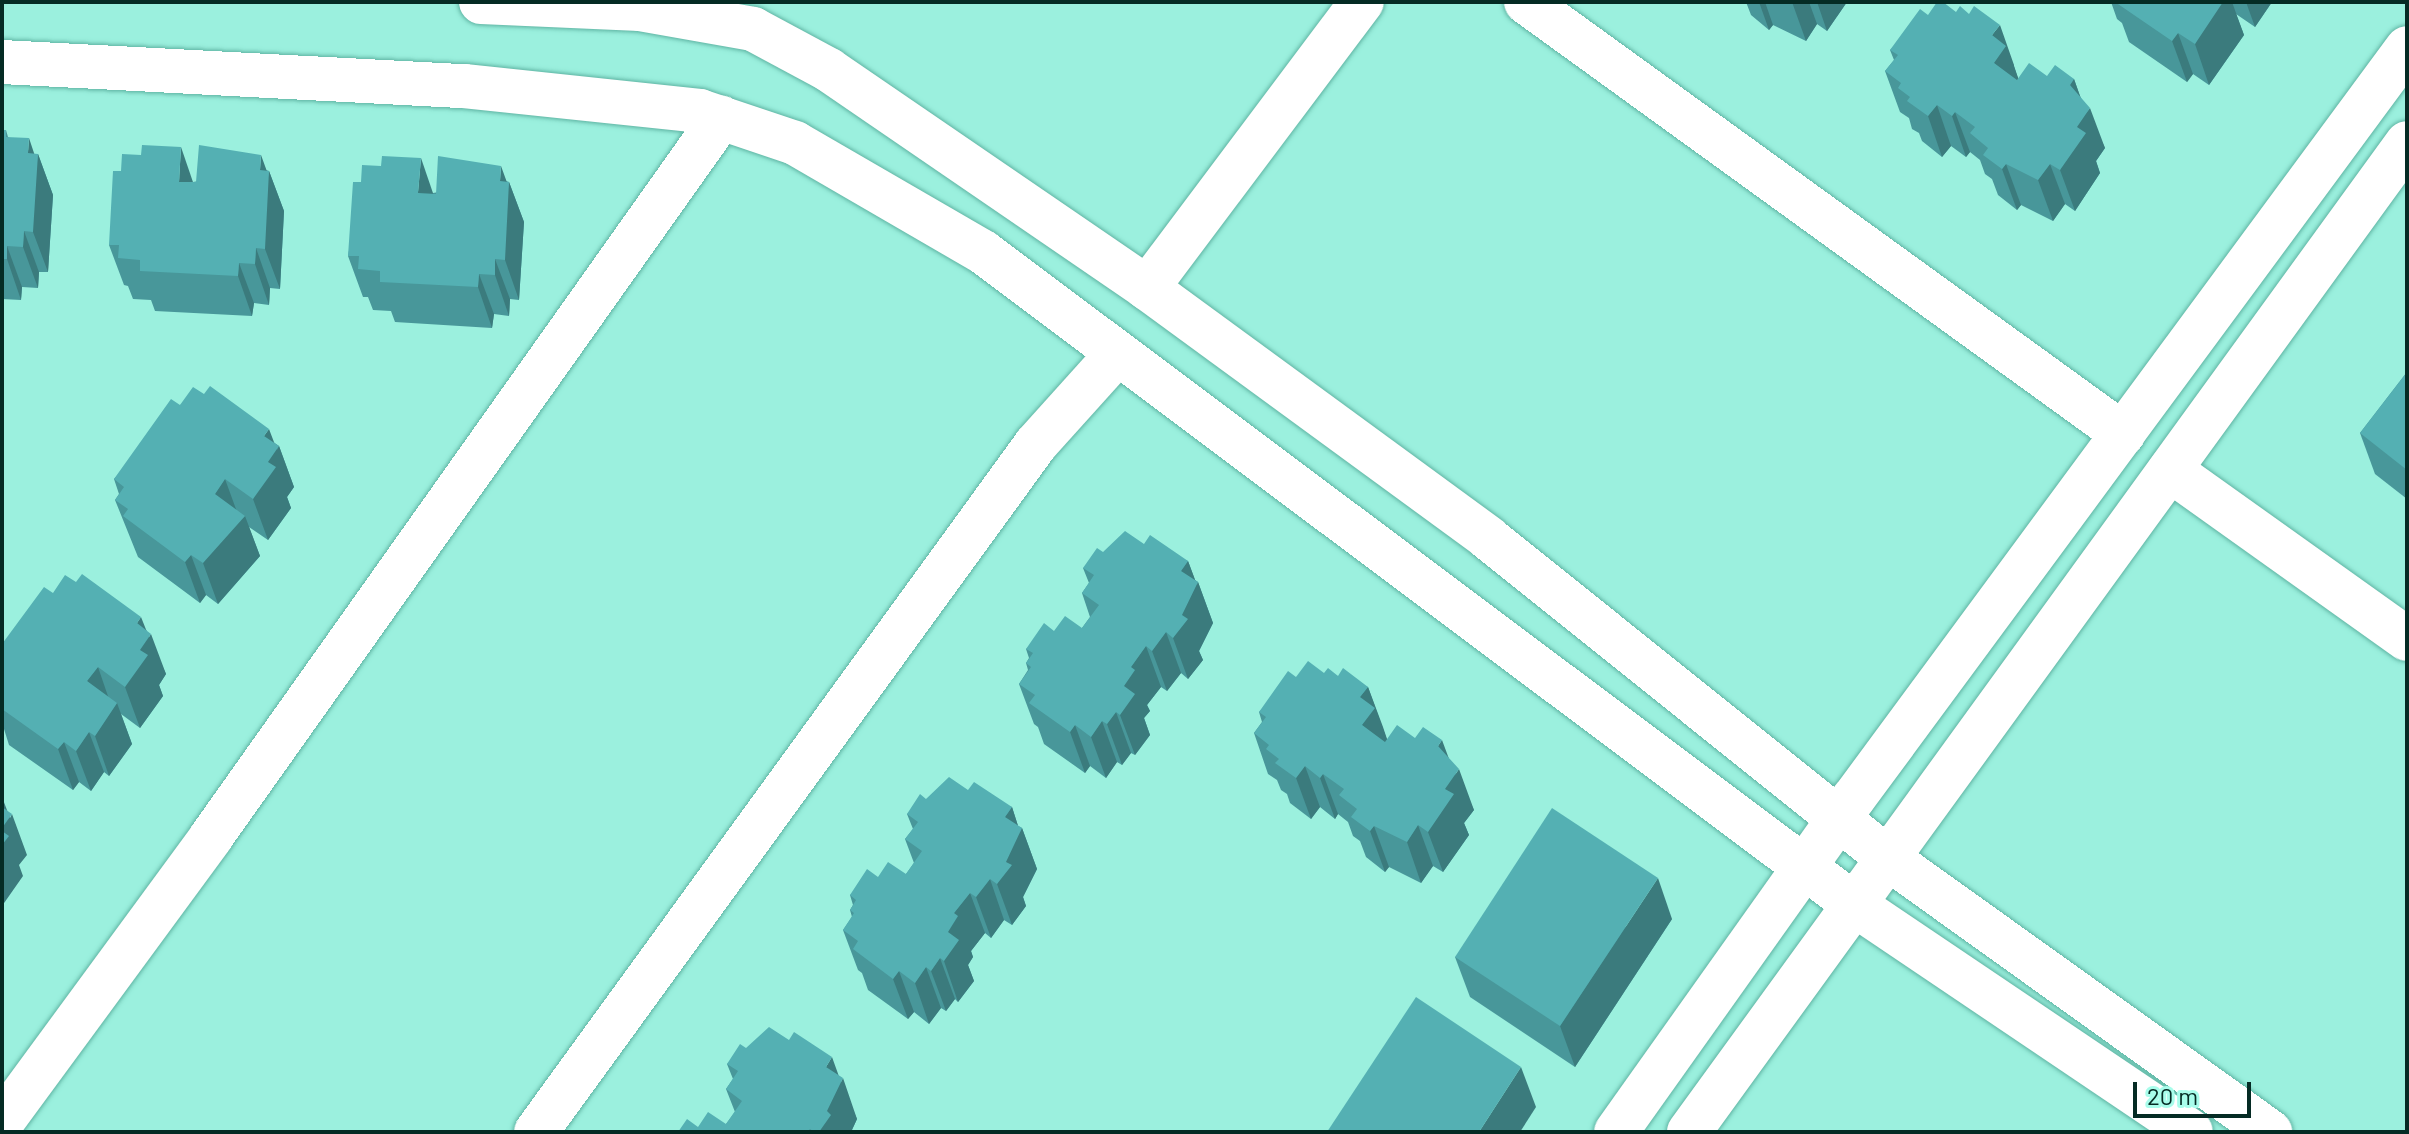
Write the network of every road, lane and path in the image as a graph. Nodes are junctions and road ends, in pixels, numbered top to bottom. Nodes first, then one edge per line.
1 (481, 2) edge
2 (1362, 2) edge
3 (1526, 2) edge
4 (754, 15) edge
5 (2407, 48) edge
6 (2, 62) edge
7 (721, 118) junction
8 (2407, 143) edge
9 (1147, 288) junction
10 (1117, 354) junction
11 (2123, 434) junction
12 (2170, 470) junction
13 (2407, 639) edge
14 (1841, 817) junction
15 (1889, 859) junction
16 (1805, 867) junction
17 (1855, 905) junction
18 (2, 1122) edge
19 (536, 1132) edge
20 (1616, 1132) edge
21 (1689, 1132) edge
22 (2191, 1132) edge
23 (2270, 1132) edge

1 - 4 street
2 - 9 street
3 - 11 street
4 - 9 street
5 - 11 street
6 - 7 street
7 - 10 street
7 - 18 street
8 - 12 street
9 - 14 street
10 - 16 street
10 - 19 street
11 - 14 street
12 - 13 street
12 - 15 street
14 - 15 street
14 - 16 street
15 - 17 street
15 - 23 street
16 - 17 street
16 - 20 street
17 - 21 street
17 - 22 street

